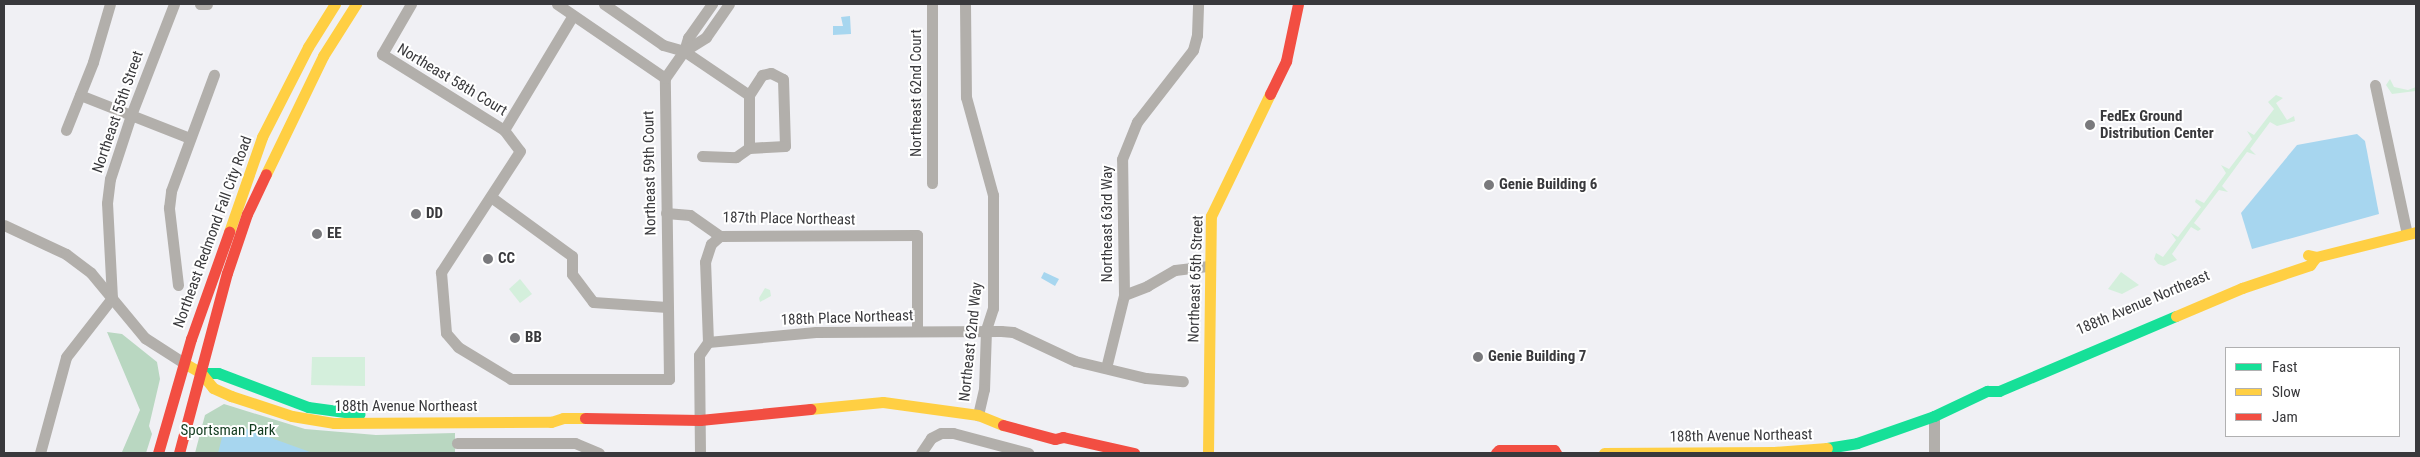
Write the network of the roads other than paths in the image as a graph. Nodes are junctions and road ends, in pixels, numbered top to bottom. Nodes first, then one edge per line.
1 (110, 4) edge
2 (174, 4) edge
3 (200, 4) edge
4 (207, 4) edge
5 (335, 4) edge
6 (356, 4) edge
7 (410, 4) edge
8 (556, 4) edge
9 (604, 4) edge
10 (712, 4) edge
11 (729, 4) edge
12 (932, 4) edge
13 (965, 4) edge
14 (1298, 4) edge
15 (1199, 7) edge
16 (572, 17) junction
17 (684, 51) junction
18 (214, 75) dead end
19 (665, 78) junction
20 (2375, 85) dead end
21 (80, 95) junction
22 (749, 95) junction
23 (131, 114) junction
24 (66, 130) dead end
25 (504, 130) junction
26 (190, 138) junction
27 (749, 148) junction
28 (702, 156) dead end
29 (932, 183) dead end
30 (490, 197) junction
31 (666, 213) junction
32 (4, 225) edge
33 (2412, 233) edge
34 (720, 236) junction
35 (1209, 266) junction
36 (178, 285) dead end
37 (1124, 294) junction
38 (112, 298) junction
39 (667, 307) junction
40 (917, 330) junction
41 (986, 330) junction
42 (708, 342) junction
43 (184, 362) junction
44 (1106, 368) junction
45 (201, 373) junction
46 (1183, 381) dead end
47 (984, 416) junction
48 (1934, 416) junction
49 (700, 420) junction
50 (457, 443) dead end
51 (40, 453) edge
52 (158, 453) edge
53 (179, 453) edge
54 (599, 453) edge
55 (700, 453) edge
56 (921, 453) edge
57 (1028, 453) edge
58 (1134, 453) edge
59 (1208, 453) edge
60 (1496, 453) edge
61 (1556, 453) edge
62 (1604, 453) edge
63 (1704, 453) edge
64 (1934, 453) edge

1 - 21 street
2 - 23 street, Northeast 55th Street
3 - 4 street
5 - 43 street, Northeast Redmond Fall City Road
6 - 45 street, Northeast Redmond Fall City Road
7 - 25 street, Northeast 58th Court
8 - 16 street
9 - 17 street
10 - 17 street
11 - 17 street
12 - 29 street, Northeast 62nd Court
13 - 41 street, Northeast 62nd Way
14 - 35 street, Northeast 65th Street
15 - 37 street, Northeast 63rd Way
16 - 19 street
16 - 25 street, Northeast 58th Court
17 - 19 street
17 - 22 street
18 - 26 street
19 - 31 street, Northeast 59th Court
20 - 33 street
21 - 23 street
21 - 24 street
22 - 27 street
22 - 27 street
23 - 26 street
23 - 38 street, Northeast 55th Street
25 - 30 street
26 - 36 street
27 - 28 street
30 - 39 street
30 - 39 street, Northeast 59th Court
31 - 34 street, 187th Place Northeast
31 - 39 street, Northeast 59th Court
32 - 38 street
33 - 48 street, 188th Avenue Northeast
34 - 40 street, 187th Place Northeast
34 - 42 street
35 - 37 street
35 - 59 street, Northeast 65th Street
37 - 44 street, Northeast 63rd Way
38 - 43 street
38 - 51 street
40 - 41 street, 188th Place Northeast
40 - 42 street, 188th Place Northeast
41 - 44 street, 188th Place Northeast
41 - 47 street, Northeast 62nd Way
42 - 49 street
43 - 45 street, 188th Avenue Northeast
43 - 52 street, Northeast Redmond Fall City Road
44 - 46 street, 188th Place Northeast
45 - 49 street, 188th Avenue Northeast
45 - 53 street, Northeast Redmond Fall City Road
47 - 49 street, 188th Avenue Northeast
47 - 58 street, 188th Avenue Northeast
48 - 63 street, 188th Avenue Northeast
48 - 64 street
49 - 55 street
50 - 54 street
56 - 57 street
60 - 61 street
62 - 63 street, 188th Avenue Northeast

